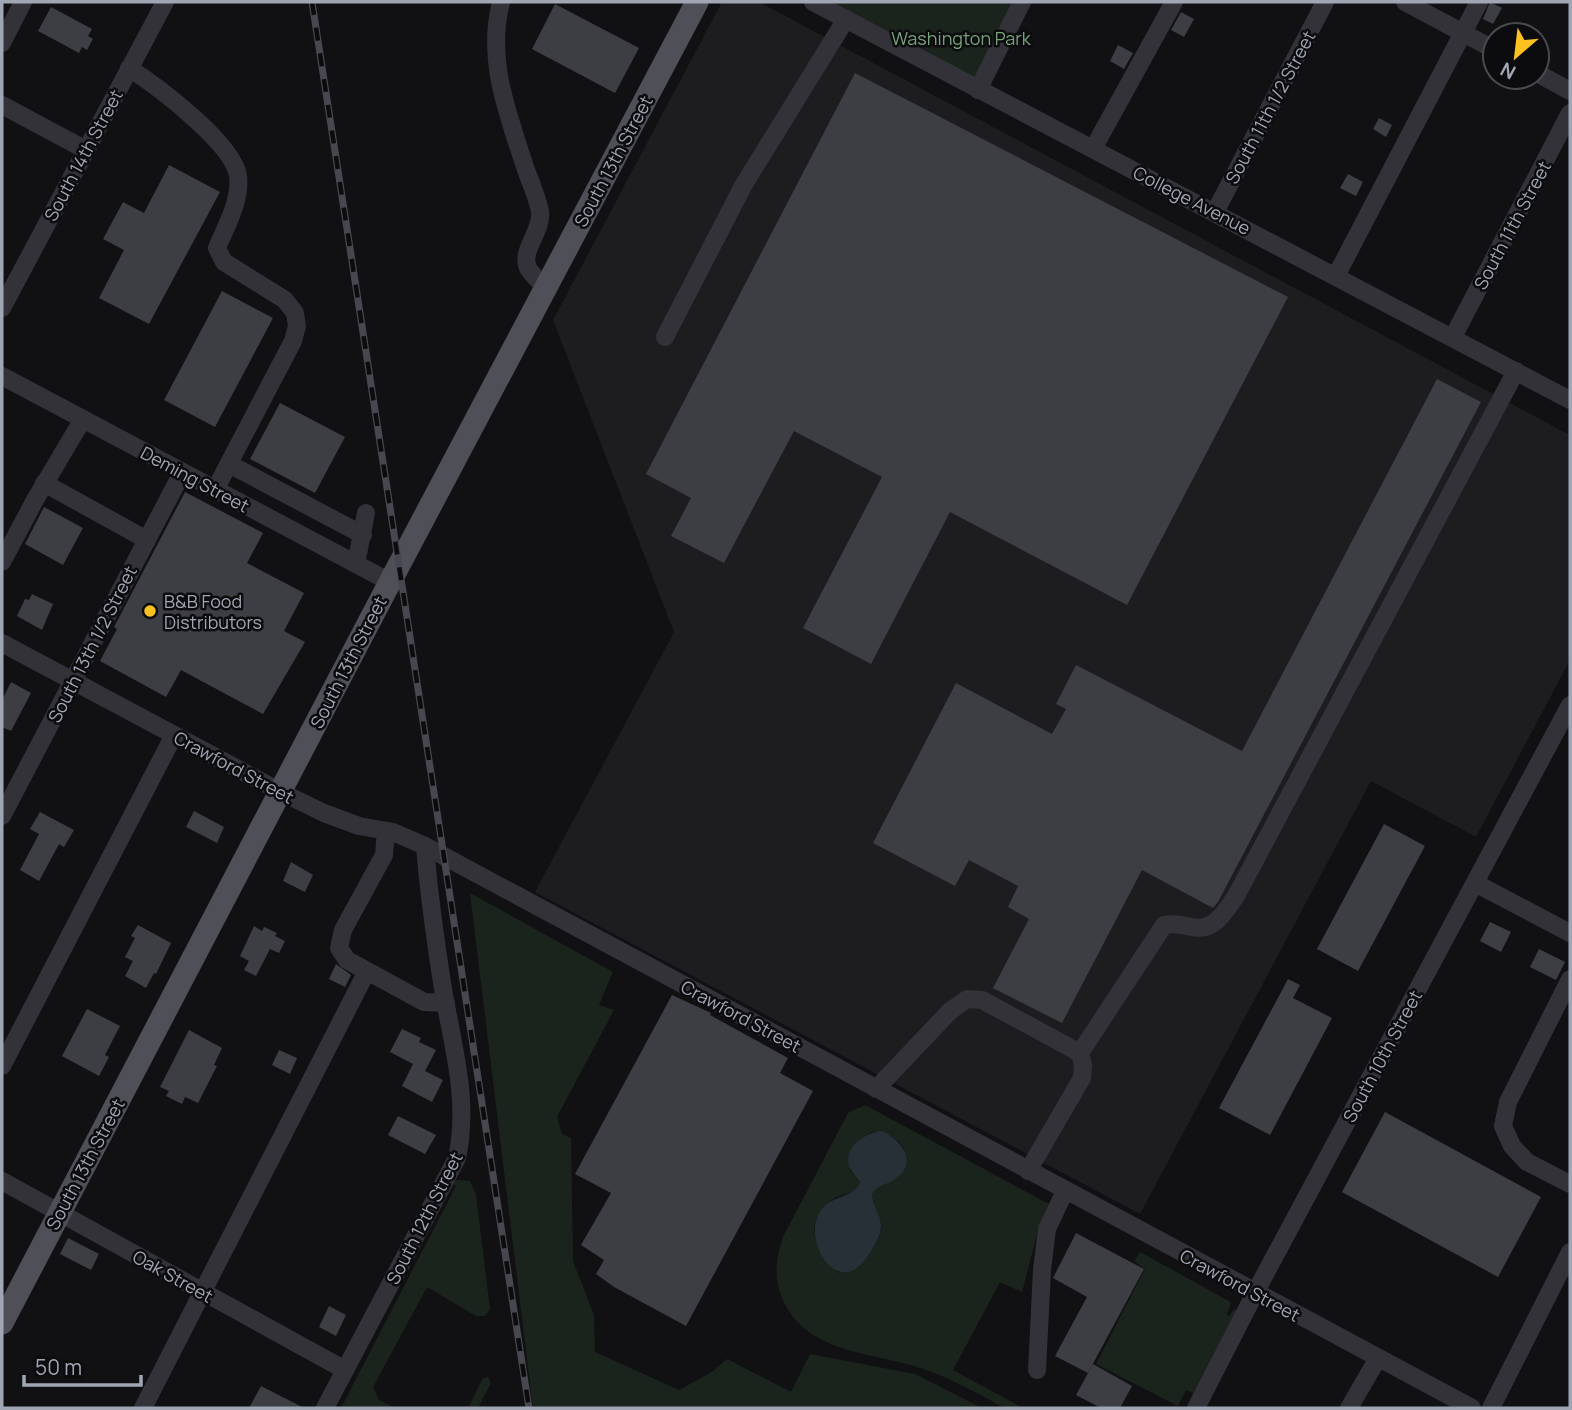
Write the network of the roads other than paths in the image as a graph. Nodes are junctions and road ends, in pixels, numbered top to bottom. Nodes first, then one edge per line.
1 (23, 2) edge
2 (165, 2) edge
3 (500, 2) edge
4 (697, 2) edge
5 (813, 2) edge
6 (1022, 2) edge
7 (1174, 2) edge
8 (1325, 2) edge
9 (1405, 2) edge
10 (1479, 2) edge
11 (846, 19) junction
12 (1463, 33) junction
13 (2, 43) edge
14 (1481, 43) edge
15 (130, 68) junction
16 (1551, 81) edge
17 (978, 90) junction
18 (1570, 91) edge
19 (2, 105) edge
20 (1570, 113) edge
21 (86, 149) junction
22 (1093, 149) junction
23 (1215, 212) junction
24 (1336, 276) junction
25 (546, 288) junction
26 (2, 308) edge
27 (665, 337) dead end
28 (1453, 337) junction
29 (1516, 371) junction
30 (2, 376) edge
31 (1570, 400) edge
32 (83, 419) junction
33 (229, 464) junction
34 (182, 472) junction
35 (44, 483) junction
36 (215, 490) junction
37 (366, 513) dead end
38 (363, 535) junction
39 (147, 540) junction
40 (2, 562) edge
41 (356, 564) junction
42 (390, 582) junction
43 (2, 643) edge
44 (74, 681) junction
45 (1570, 705) edge
46 (174, 735) junction
47 (281, 792) junction
48 (2, 816) edge
49 (386, 831) junction
50 (425, 846) junction
51 (1475, 883) junction
52 (1570, 933) edge
53 (368, 971) junction
54 (1570, 979) edge
55 (446, 1003) junction
56 (1080, 1054) junction
57 (2, 1066) edge
58 (876, 1089) junction
59 (1028, 1171) junction
60 (2, 1181) edge
61 (1570, 1184) edge
62 (1065, 1191) junction
63 (59, 1213) junction
64 (1570, 1252) edge
65 (1564, 1280) edge
66 (201, 1291) junction
67 (1255, 1293) junction
68 (2, 1323) edge
69 (1378, 1358) junction
70 (345, 1370) junction
71 (1037, 1370) dead end
72 (142, 1408) edge
73 (325, 1408) edge
74 (1196, 1408) edge
75 (1349, 1408) edge
76 (1472, 1408) edge
77 (1491, 1408) edge

1 - 13 street
2 - 15 street, South 14th Street
3 - 25 street
4 - 25 main road, South 13th Street
5 - 11 street, College Avenue
6 - 17 street
7 - 22 street
8 - 23 street, South 11th 1/2 Street
9 - 12 street
10 - 12 street
11 - 17 street, College Avenue
11 - 27 street
12 - 14 street
12 - 24 street
15 - 21 street, South 14th Street
15 - 33 street
16 - 18 street
17 - 22 street, College Avenue
19 - 21 street
20 - 28 street, South 11th Street
21 - 26 street, South 14th Street
22 - 23 street, College Avenue
23 - 24 street, College Avenue
24 - 28 street, College Avenue
25 - 42 main road, South 13th Street
28 - 29 street, College Avenue
29 - 31 street, College Avenue
29 - 56 street
30 - 32 street, Deming Street
32 - 34 street, Deming Street
32 - 35 street
33 - 36 street
33 - 38 street
34 - 36 street, Deming Street
34 - 39 street, South 13th 1/2 Street
35 - 39 street
35 - 40 street
36 - 41 street, Deming Street
37 - 38 street
38 - 41 street
39 - 44 street, South 13th 1/2 Street
41 - 42 street, Deming Street
42 - 47 main road, South 13th Street
43 - 44 street, Crawford Street
44 - 46 street, Crawford Street
44 - 48 street, South 13th 1/2 Street
45 - 51 street, South 10th Street
46 - 47 street, Crawford Street
46 - 57 street
47 - 49 street, Crawford Street
47 - 63 main road, South 13th Street
49 - 50 street, Crawford Street
49 - 53 street
50 - 55 street, South 12th Street
50 - 58 street, Crawford Street
51 - 52 street
51 - 67 street, South 10th Street
53 - 55 street
53 - 66 street
54 - 61 street
55 - 70 street, South 12th Street
56 - 58 street
56 - 59 street
58 - 59 street, Crawford Street
59 - 62 street, Crawford Street
60 - 63 street, Oak Street
62 - 67 street, Crawford Street
62 - 71 street
63 - 66 street, Oak Street
63 - 68 main road, South 13th Street
64 - 65 street
65 - 77 street
66 - 70 street, Oak Street
66 - 72 street
67 - 69 street, Crawford Street
67 - 74 street, South 10th Street
69 - 75 street
69 - 76 street, Crawford Street
70 - 73 street, South 12th Street

